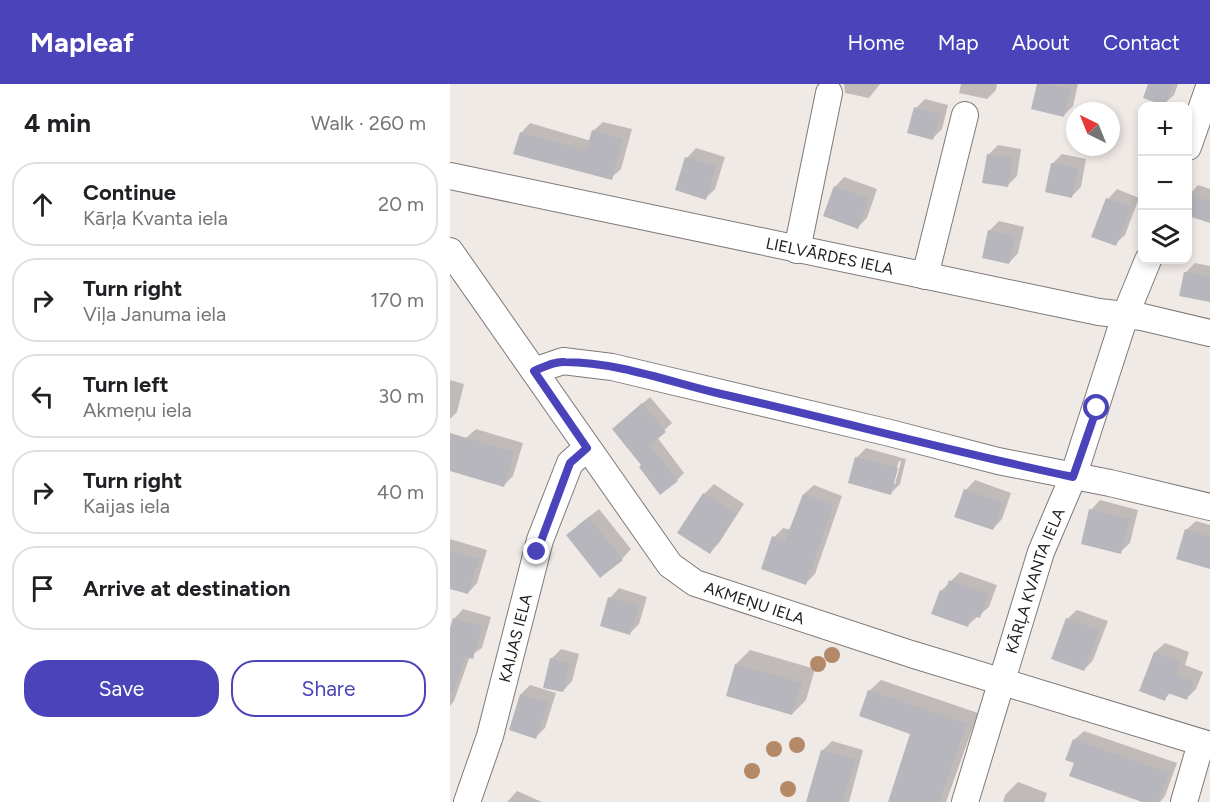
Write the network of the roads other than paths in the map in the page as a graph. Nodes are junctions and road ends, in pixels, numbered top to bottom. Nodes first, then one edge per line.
1 (1210, 84) edge
2 (829, 93) dead end
3 (965, 115) dead end
4 (1192, 136) edge
5 (450, 176) edge
6 (797, 250) junction
7 (450, 251) edge
8 (1146, 264) edge
9 (925, 276) junction
10 (1125, 316) junction
11 (1210, 333) edge
12 (534, 371) junction
13 (587, 448) junction
14 (1073, 477) junction
15 (1210, 507) edge
16 (1000, 682) junction
17 (1205, 744) edge
18 (467, 802) edge
19 (965, 802) edge
20 (1184, 802) edge

1 - 4 street
2 - 6 street
3 - 9 street
5 - 6 street, LIELVĀRDES IELA
6 - 9 street, LIELVĀRDES IELA
7 - 12 street, AKMEŅU IELA
8 - 10 street, KĀRĻA KVANTA IELA
9 - 10 street, LIELVĀRDES IELA
10 - 11 street, LIELVĀRDES IELA
10 - 14 street, KĀRĻA KVANTA IELA
12 - 13 street, AKMEŅU IELA
12 - 14 street
13 - 16 street, AKMEŅU IELA
13 - 18 street, KAIJAS IELA
14 - 15 street
14 - 16 street, KĀRĻA KVANTA IELA
16 - 17 street, AKMEŅU IELA
16 - 19 street, KĀRĻA KVANTA IELA
17 - 20 street

